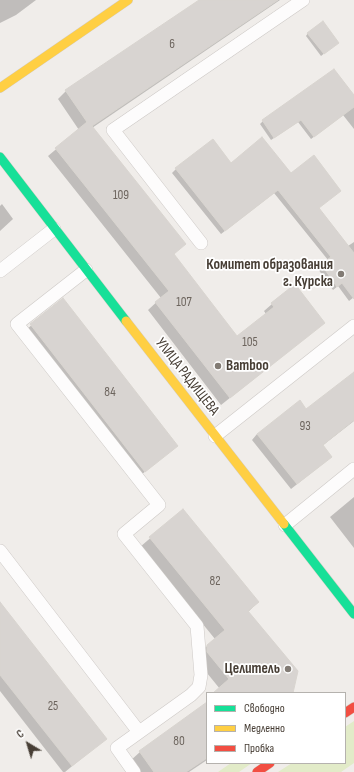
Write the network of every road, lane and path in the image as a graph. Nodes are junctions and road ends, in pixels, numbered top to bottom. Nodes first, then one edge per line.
1 (128, 0) edge
2 (303, 0) edge
3 (0, 88) edge
4 (0, 157) edge
5 (54, 229) junction
6 (201, 243) dead end
7 (0, 270) edge
8 (86, 270) junction
9 (353, 329) edge
10 (215, 436) junction
11 (354, 469) edge
12 (285, 524) junction
13 (0, 551) edge
14 (354, 614) edge
15 (139, 732) junction
16 (269, 764) edge
17 (134, 772) edge
18 (257, 772) edge

1 - 3 main road
2 - 6 lane
4 - 5 main road, УЛИЦА РАДИЩЕВА
5 - 7 lane
5 - 8 main road, УЛИЦА РАДИЩЕВА
8 - 10 main road, УЛИЦА РАДИЩЕВА
8 - 15 lane
9 - 10 lane
10 - 12 main road, УЛИЦА РАДИЩЕВА
11 - 12 lane
12 - 14 main road, УЛИЦА РАДИЩЕВА
13 - 15 lane
15 - 17 lane
16 - 18 main road

